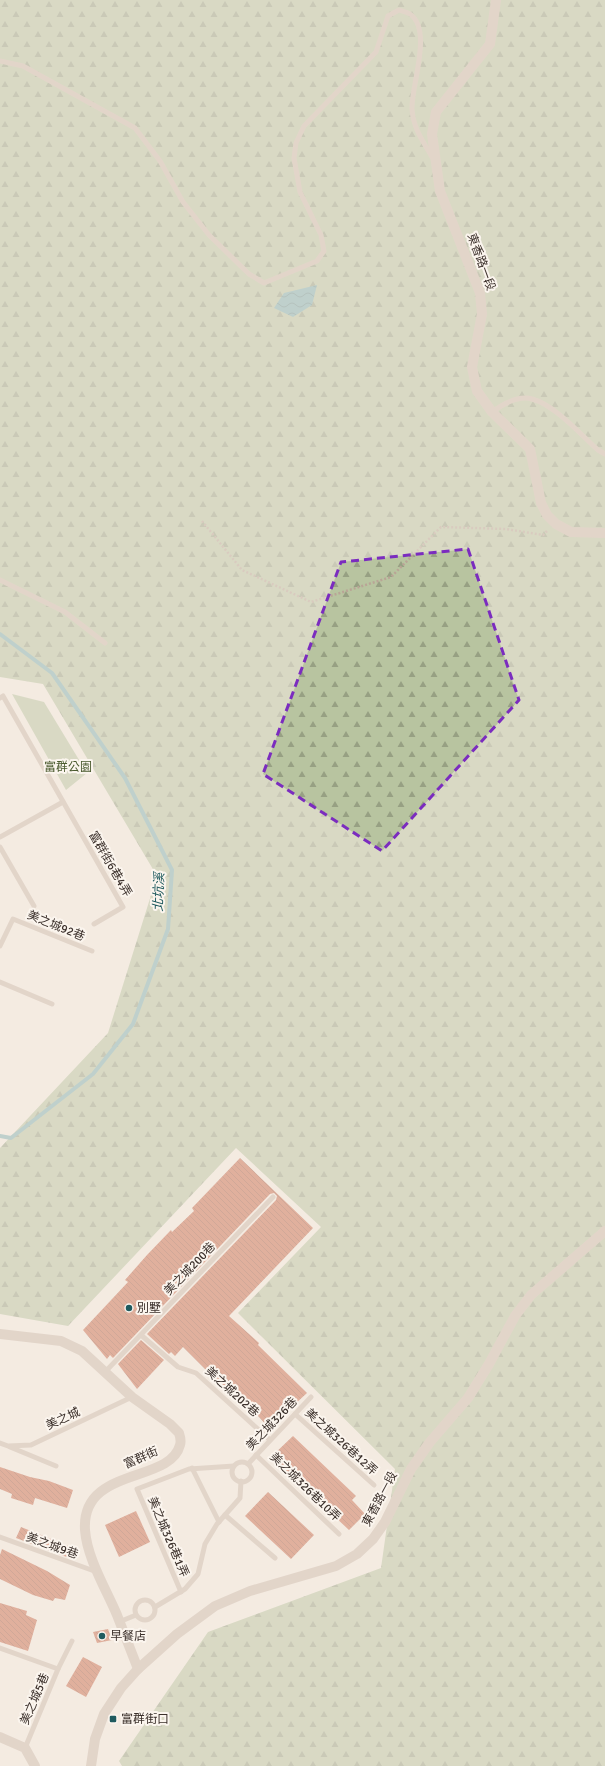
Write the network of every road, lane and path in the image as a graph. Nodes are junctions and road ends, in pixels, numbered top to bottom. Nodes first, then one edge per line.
1 (496, 0) edge
2 (0, 61) edge
3 (435, 161) junction
4 (492, 412) junction
5 (605, 454) edge
6 (202, 521) dead end
7 (556, 524) junction
8 (605, 533) edge
9 (0, 580) edge
10 (105, 643) dead end
11 (0, 698) edge
12 (63, 802) junction
13 (0, 837) edge
14 (0, 847) edge
15 (34, 906) dead end
16 (94, 924) dead end
17 (0, 946) edge
18 (92, 951) dead end
19 (0, 982) edge
20 (52, 1004) dead end
21 (273, 1197) dead end
22 (605, 1231) edge
23 (0, 1334) edge
24 (141, 1336) junction
25 (105, 1372) junction
26 (132, 1397) junction
27 (311, 1397) dead end
28 (295, 1414) junction
29 (270, 1440) junction
30 (0, 1443) edge
31 (8, 1446) junction
32 (256, 1454) junction
33 (248, 1464) junction
34 (56, 1466) dead end
35 (234, 1466) junction
36 (192, 1468) junction
37 (241, 1481) junction
38 (374, 1485) dead end
39 (225, 1515) junction
40 (219, 1522) junction
41 (339, 1534) dead end
42 (0, 1537) edge
43 (275, 1558) dead end
44 (98, 1573) junction
45 (180, 1592) junction
46 (155, 1607) junction
47 (136, 1615) junction
48 (119, 1622) junction
49 (72, 1641) dead end
50 (0, 1648) edge
51 (58, 1669) junction
52 (138, 1669) junction
53 (0, 1737) edge
54 (25, 1748) junction
55 (35, 1766) edge
56 (91, 1766) edge

1 - 3 street, 東香路一段
2 - 3 lane
3 - 4 street, 東香路一段
4 - 5 lane
4 - 7 street, 東香路一段
6 - 7 path
7 - 8 street, 東香路一段
9 - 10 lane
11 - 12 lane
12 - 13 lane
12 - 16 lane, 富群街6巷4弄
14 - 15 lane
17 - 18 lane, 美之城92巷
19 - 20 lane
21 - 24 lane, 美之城200巷
22 - 52 street, 東香路一段
23 - 25 street, 富群街
24 - 25 lane, 美之城200巷
24 - 29 lane, 美之城202巷
25 - 26 street, 富群街
26 - 31 lane, 美之城
26 - 44 street, 富群街
27 - 28 lane, 美之城326巷
28 - 29 lane, 美之城326巷
28 - 38 lane, 美之城326巷12弄
29 - 32 lane, 美之城326巷
30 - 31 lane, 美之城
31 - 34 lane
32 - 33 lane, 美之城326巷
32 - 41 lane, 美之城326巷10弄
33 - 35 lane
33 - 37 lane
35 - 36 lane
35 - 37 lane
36 - 40 lane
36 - 45 lane, 美之城326巷1弄
37 - 39 lane
39 - 40 lane
39 - 43 lane
40 - 45 lane
42 - 44 lane, 美之城9巷
44 - 48 street, 富群街
45 - 46 lane
46 - 47 lane
46 - 47 lane
47 - 48 lane
48 - 52 street, 富群街
49 - 51 lane
50 - 51 lane, 美之城5巷
51 - 54 lane, 美之城5巷
52 - 56 street, 東香路一段
53 - 54 street
54 - 55 street

